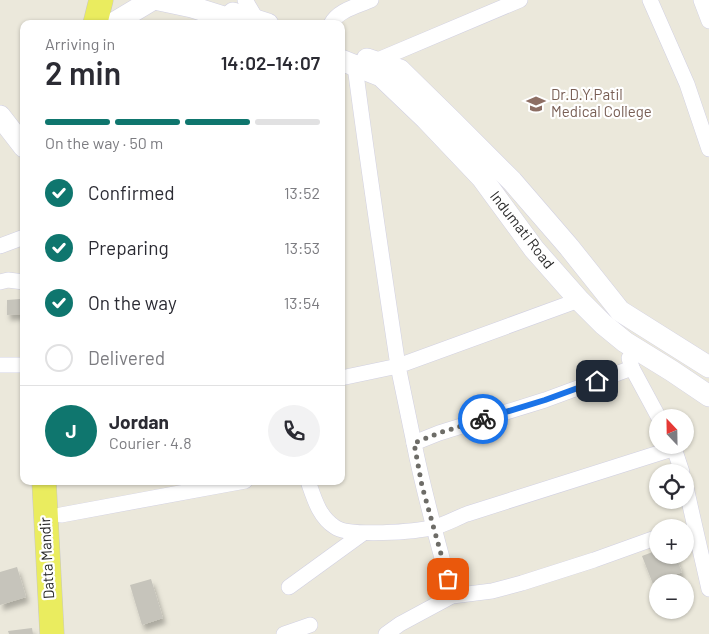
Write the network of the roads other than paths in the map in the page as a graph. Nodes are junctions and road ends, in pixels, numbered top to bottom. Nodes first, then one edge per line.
1 (101, 0) edge
2 (118, 0) edge
3 (152, 0) edge
4 (159, 0) edge
5 (187, 0) edge
6 (245, 0) edge
7 (371, 0) edge
8 (520, 0) edge
9 (650, 0) edge
10 (701, 0) edge
11 (96, 20) edge
12 (113, 20) edge
13 (119, 20) edge
14 (245, 20) edge
15 (248, 20) edge
16 (255, 20) edge
17 (334, 20) edge
18 (709, 21) edge
19 (345, 53) edge
20 (356, 63) edge
21 (0, 116) edge
22 (20, 141) edge
23 (709, 148) edge
24 (20, 238) edge
25 (0, 246) edge
26 (0, 282) edge
27 (20, 282) edge
28 (579, 300) junction
29 (625, 342) junction
30 (0, 365) edge
31 (20, 365) edge
32 (398, 366) junction
33 (709, 367) edge
34 (632, 368) junction
35 (345, 377) edge
36 (709, 396) edge
37 (654, 409) edge
38 (414, 443) junction
39 (652, 454) edge
40 (44, 485) edge
41 (59, 485) edge
42 (222, 485) edge
43 (309, 485) edge
44 (60, 515) junction
45 (435, 527) junction
46 (362, 534) junction
47 (694, 539) edge
48 (649, 541) edge
49 (289, 587) dead end
50 (709, 589) edge
51 (452, 596) junction
52 (310, 625) dead end
53 (52, 634) edge
54 (66, 634) edge
55 (284, 634) edge
56 (386, 634) edge

1 - 11 main road
2 - 12 main road
3 - 13 main road
4 - 14 main road
5 - 15 main road
6 - 16 street
7 - 17 street
8 - 20 street
9 - 23 street
10 - 18 street
19 - 20 main road, Indumati Road
20 - 28 main road, Indumati Road
20 - 32 street
20 - 33 main road, Indumati Road
21 - 22 main road
24 - 25 street
26 - 27 street
28 - 29 main road, Indumati Road
28 - 32 street
29 - 34 street
29 - 36 main road, Indumati Road
30 - 31 street
32 - 35 street
32 - 38 street
34 - 37 street
34 - 38 street
38 - 45 street
39 - 45 street
40 - 53 main road, Datta Mandir
41 - 44 main road
42 - 44 street
43 - 46 street
44 - 54 main road
45 - 46 street
45 - 51 street
46 - 49 street
47 - 50 street
48 - 51 street
51 - 56 street
52 - 55 street

